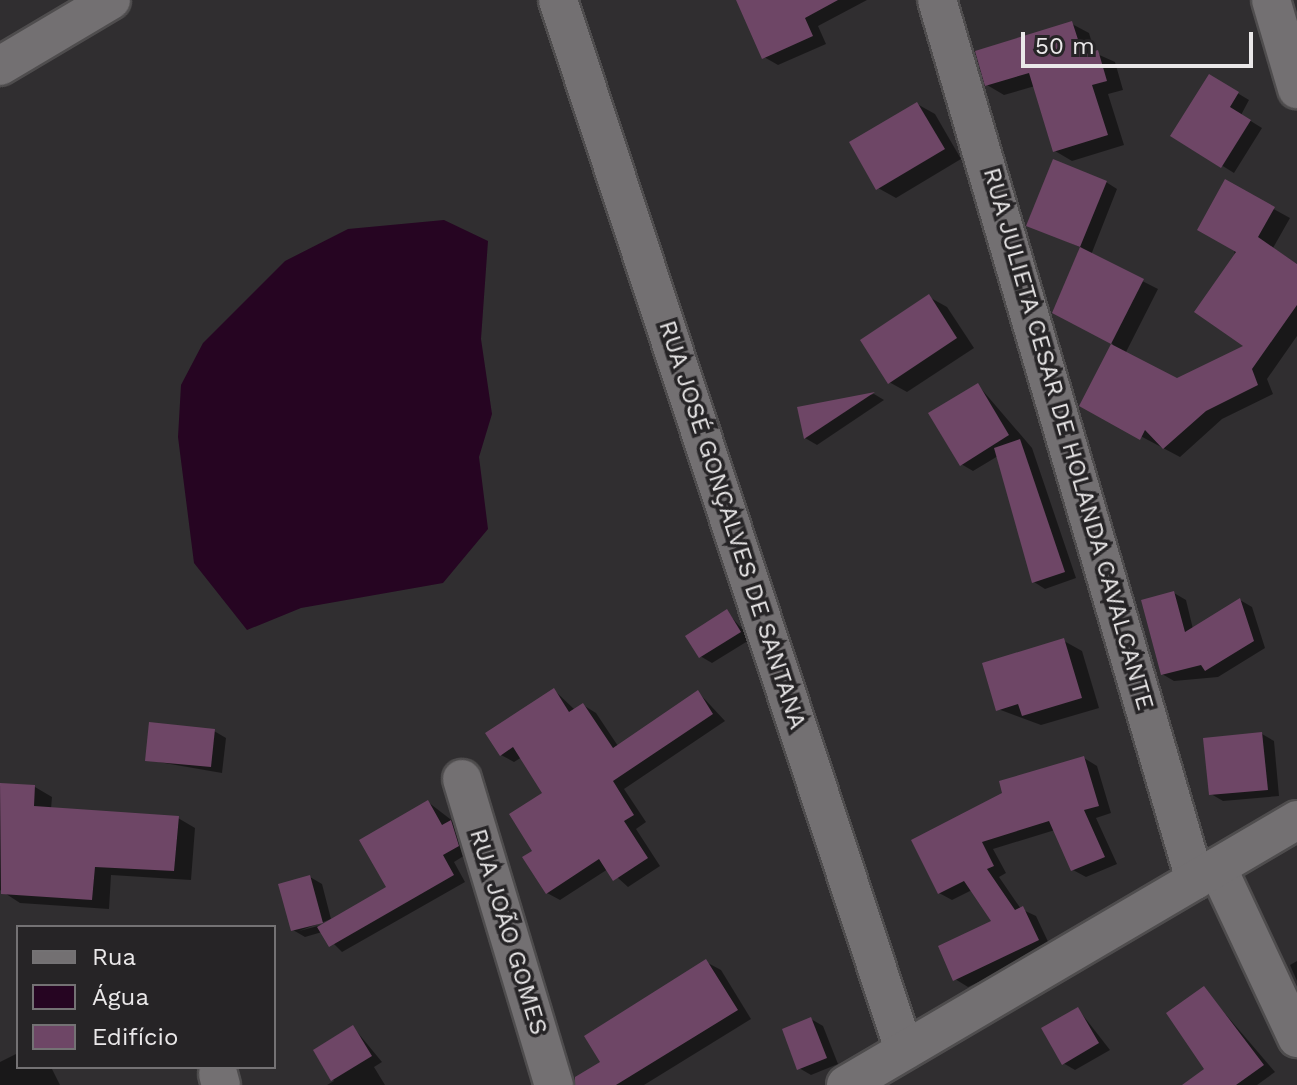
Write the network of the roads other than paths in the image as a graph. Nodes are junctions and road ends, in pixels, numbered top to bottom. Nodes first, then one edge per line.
1 (111, 0) edge
2 (558, 0) edge
3 (937, 0) edge
4 (1271, 0) edge
5 (0, 66) edge
6 (1297, 89) edge
7 (462, 779) dead end
8 (1297, 820) edge
9 (1206, 873) junction
10 (1297, 1038) edge
11 (904, 1050) junction
12 (554, 1085) edge
13 (846, 1085) edge

1 - 5 street
2 - 11 street, RUA JOSÉ GONÇALVES DE SANTANA
3 - 9 street, RUA JULIETA CESAR DE HOLANDA CAVALCANTE
4 - 6 street
7 - 12 street, RUA JOÃO GOMES
8 - 9 street
9 - 10 street, RUA JULIETA CESAR DE HOLANDA CAVALCANTE
9 - 11 street
11 - 13 street

